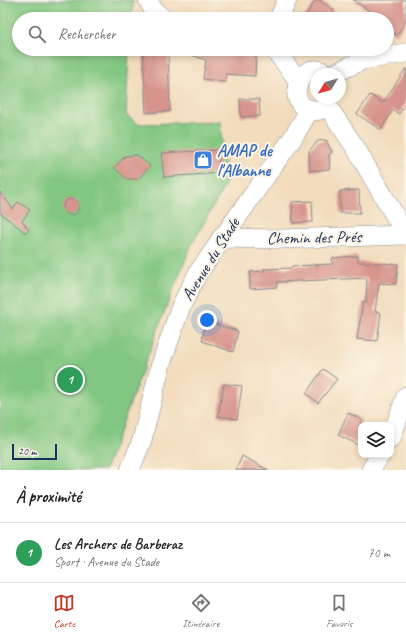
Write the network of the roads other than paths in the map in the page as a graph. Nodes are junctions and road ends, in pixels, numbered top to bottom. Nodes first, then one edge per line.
1 (148, 0) edge
2 (287, 0) edge
3 (155, 12) edge
4 (282, 12) edge
5 (406, 53) edge
6 (394, 55) edge
7 (279, 56) edge
8 (388, 56) edge
9 (346, 68) edge
10 (310, 72) edge
11 (298, 80) junction
12 (324, 105) edge
13 (406, 235) edge
14 (221, 238) junction
15 (406, 396) edge
16 (394, 430) edge
17 (378, 458) edge
18 (130, 470) edge
19 (371, 470) edge

1 - 3 street
2 - 4 street
5 - 6 street
7 - 11 street
8 - 9 street
10 - 11 street
11 - 12 street, Chemin des Prés
12 - 13 street, Chemin des Prés
12 - 14 street, Avenue du Stade
13 - 14 street, Chemin des Prés
14 - 18 street, Avenue du Stade
15 - 16 street
17 - 19 street

